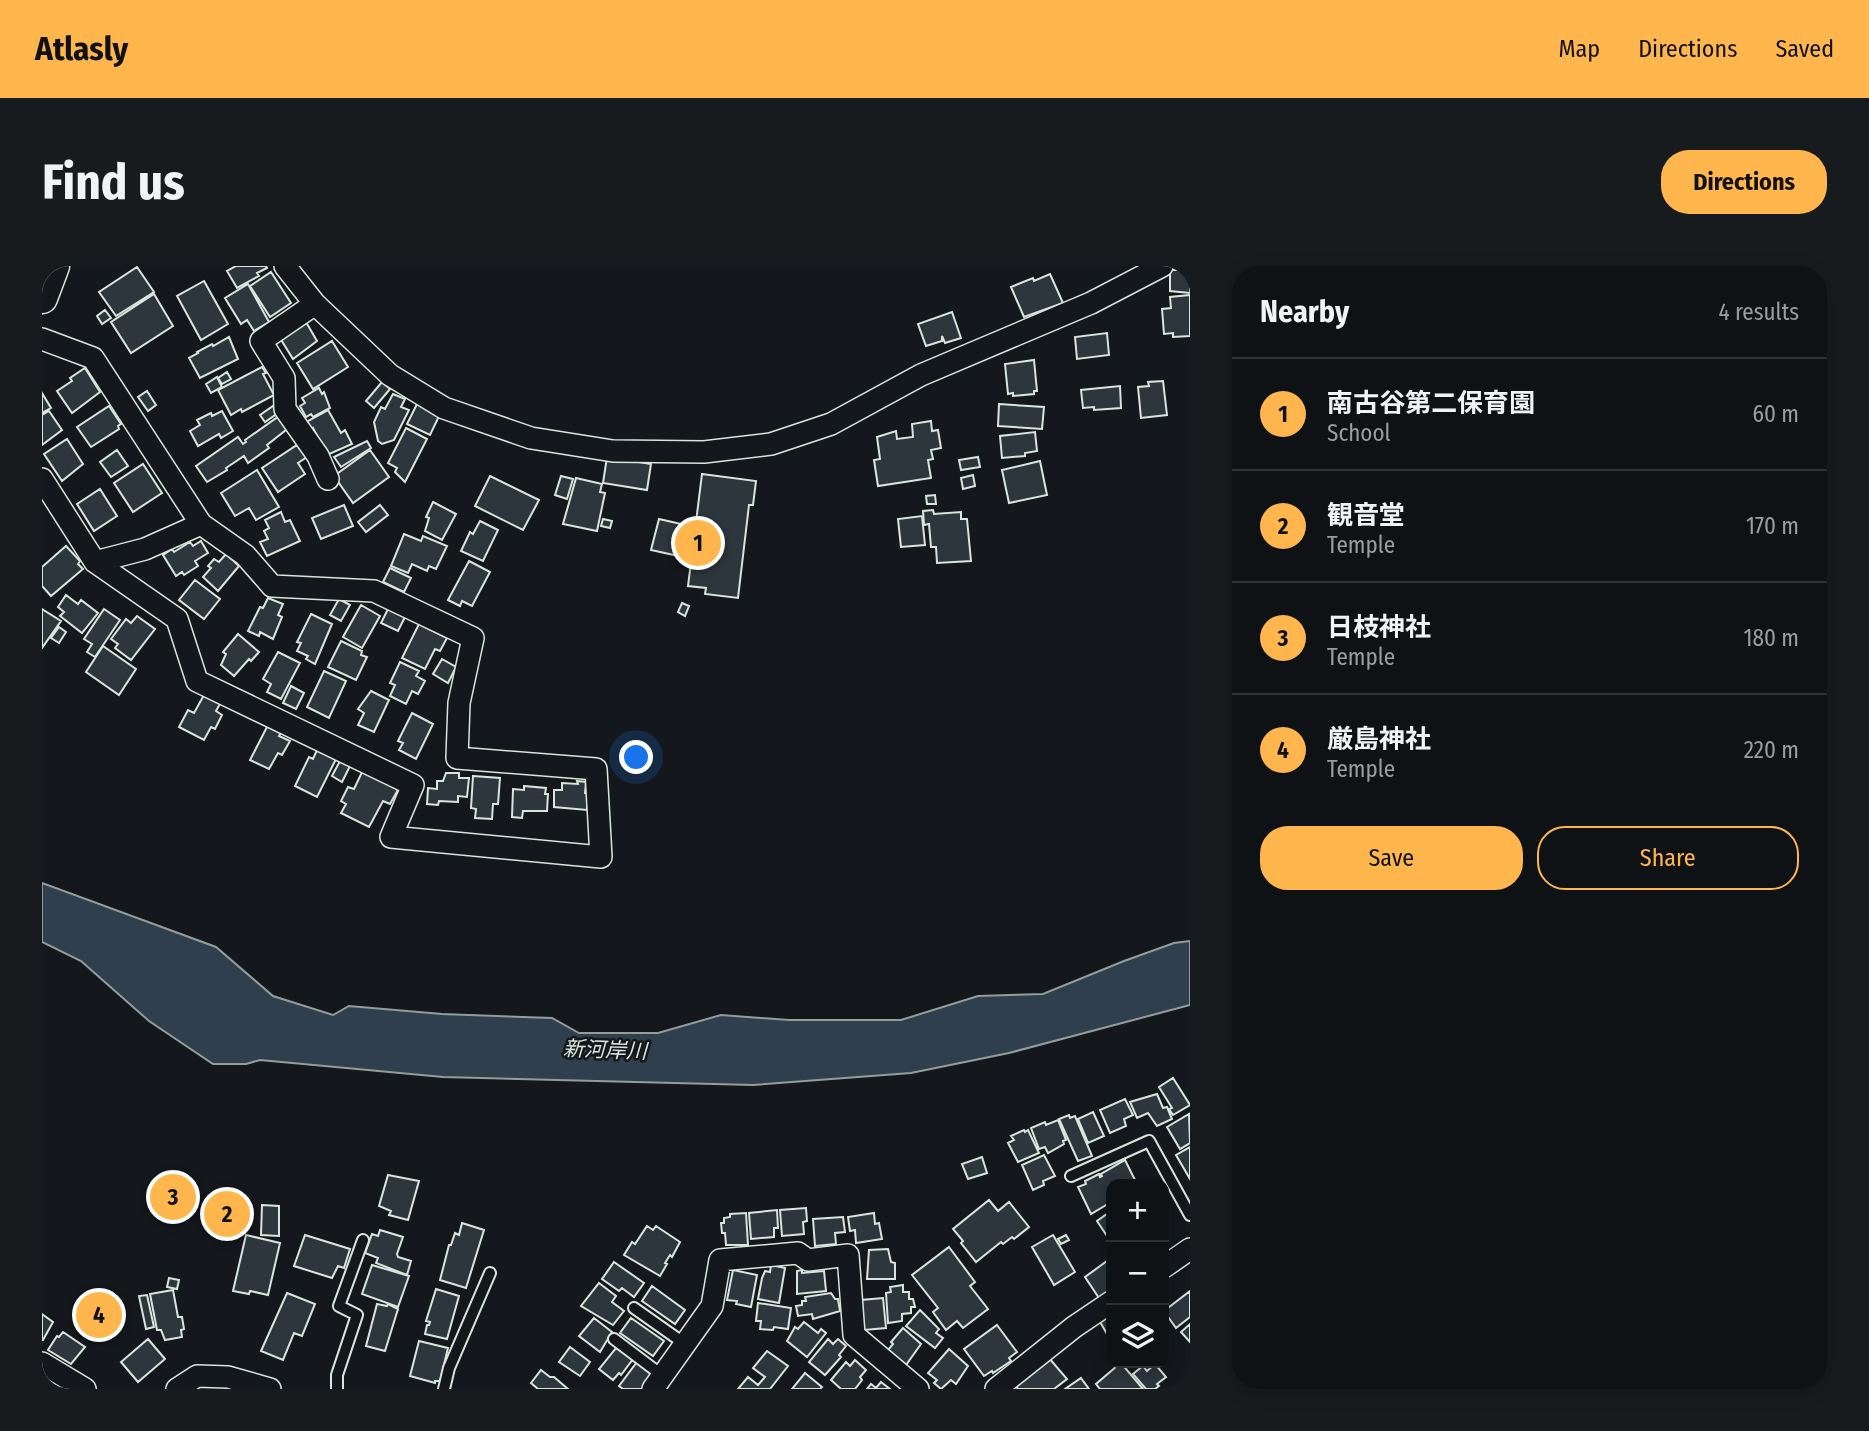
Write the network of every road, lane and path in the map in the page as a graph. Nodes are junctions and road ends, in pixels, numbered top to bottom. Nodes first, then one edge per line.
1 (54, 266) edge
2 (285, 266) edge
3 (1162, 266) edge
4 (1128, 273) edge
5 (42, 298) edge
6 (315, 304) junction
7 (42, 339) edge
8 (42, 479) edge
9 (328, 479) dead end
10 (201, 524) junction
11 (96, 562) junction
12 (1071, 1176) dead end
13 (1190, 1214) edge
14 (363, 1240) dead end
15 (1188, 1253) edge
16 (1169, 1264) edge
17 (490, 1273) dead end
18 (1108, 1305) edge
19 (634, 1308) dead end
20 (614, 1339) dead end
21 (685, 1344) junction
22 (42, 1363) edge
23 (658, 1382) edge
24 (227, 1383) edge
25 (1001, 1388) edge
26 (85, 1389) edge
27 (177, 1389) edge
28 (270, 1389) edge
29 (337, 1389) edge
30 (444, 1389) edge
31 (918, 1389) edge

1 - 5 main road
2 - 6 street
3 - 4 street
4 - 6 street
6 - 9 street
7 - 10 street
8 - 11 street
10 - 11 street
10 - 11 street
12 - 13 lane
14 - 29 lane
15 - 16 street
17 - 30 lane
18 - 25 street
19 - 21 lane
20 - 23 lane
21 - 23 street
21 - 31 street
22 - 26 street
24 - 27 street
24 - 28 street

